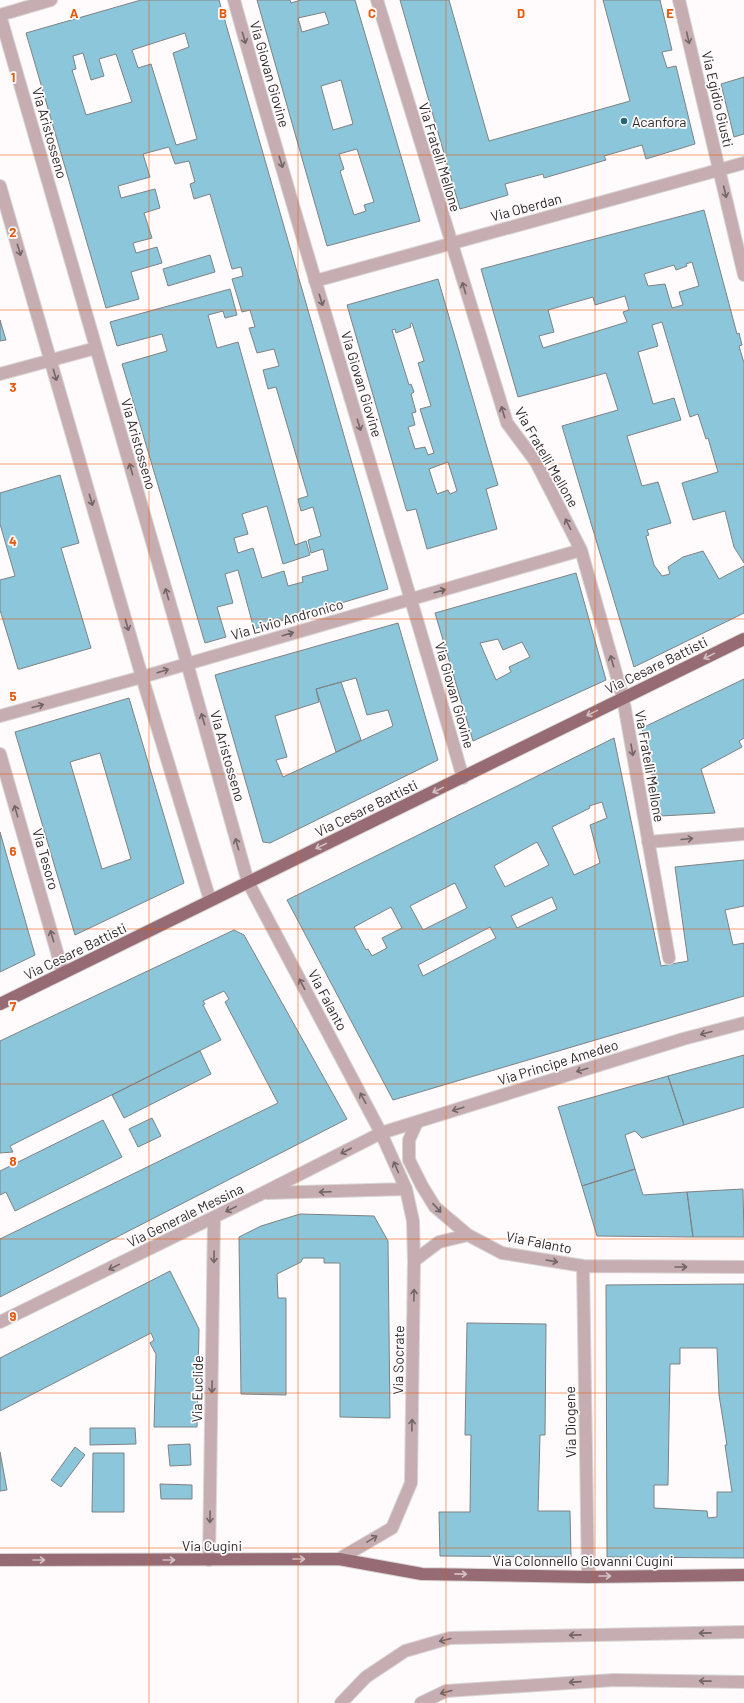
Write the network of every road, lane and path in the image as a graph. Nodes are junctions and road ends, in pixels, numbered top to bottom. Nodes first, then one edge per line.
1 (52, 0) edge
2 (234, 0) edge
3 (377, 0) edge
4 (679, 0) edge
5 (0, 15) edge
6 (744, 163) edge
7 (720, 170) junction
8 (0, 186) edge
9 (450, 243) junction
10 (744, 274) edge
11 (315, 281) junction
12 (96, 348) junction
13 (50, 360) junction
14 (0, 374) edge
15 (581, 550) junction
16 (412, 599) junction
17 (744, 639) edge
18 (187, 663) junction
19 (142, 677) junction
20 (623, 698) junction
21 (0, 716) edge
22 (0, 754) edge
23 (463, 778) junction
24 (744, 834) edge
25 (648, 842) junction
26 (248, 882) junction
27 (210, 900) junction
28 (669, 958) dead end
29 (63, 973) junction
30 (0, 1004) edge
31 (744, 1023) edge
32 (417, 1122) junction
33 (381, 1133) junction
34 (406, 1189) junction
35 (263, 1193) junction
36 (214, 1218) junction
37 (468, 1235) junction
38 (414, 1261) junction
39 (583, 1266) junction
40 (744, 1267) edge
41 (0, 1322) edge
42 (339, 1559) junction
43 (0, 1560) edge
44 (209, 1560) junction
45 (422, 1574) joint
46 (744, 1575) edge
47 (588, 1576) junction
48 (744, 1632) edge
49 (744, 1682) edge
50 (341, 1703) edge
51 (421, 1703) edge

1 - 5 street
2 -> 11 street, Via Giovan Giovine
3 - 9 street, Via Fratelli Mellone
4 -> 7 street, Via Egidio Giusti
5 - 12 street, Via Aristosseno
6 - 7 street, Via Oberdan
7 - 9 street, Via Oberdan
7 -> 10 street, Via Egidio Giusti
8 -> 13 street
9 - 11 street, Via Oberdan
15 -> 9 street, Via Fratelli Mellone
11 -> 16 street, Via Giovan Giovine
12 - 13 street
18 -> 12 street, Via Aristosseno
13 - 14 street
13 -> 19 street
16 -> 15 street, Via Livio Andronico
20 -> 15 street, Via Fratelli Mellone
18 -> 16 street, Via Livio Andronico
16 - 23 street, Via Giovan Giovine
17 -> 20 main road, Via Cesare Battisti
19 -> 18 street, Via Livio Andronico
26 -> 18 street, Via Aristosseno
21 -> 19 street, Via Livio Andronico
19 - 27 street
20 -> 23 main road, Via Cesare Battisti
20 -> 25 street, Via Fratelli Mellone
29 -> 22 street, Via Tesoro
23 -> 26 main road, Via Cesare Battisti
25 -> 24 street
25 - 28 street, Via Fratelli Mellone
26 - 27 main road, Via Cesare Battisti
33 -> 26 street, Via Falanto
27 - 29 main road, Via Cesare Battisti
29 - 30 main road, Via Cesare Battisti
31 -> 32 street, Via Principe Amedeo
32 - 33 street, Via Principe Amedeo
32 -> 37 street, Via Falanto
34 -> 33 street, Via Socrate
33 -> 35 street, Via Generale Messina
34 -> 35 street
34 - 38 street, Via Socrate
35 -> 36 street, Via Generale Messina
36 -> 41 street, Via Generale Messina
36 -> 44 street, Via Euclide
37 - 38 street
37 -> 39 street, Via Falanto
42 -> 38 street, Via Socrate
39 -> 40 street, Via Falanto
39 - 47 street, Via Diogene
44 -> 42 main road, Via Cugini
42 - 45 main road, Via Cugini
43 -> 44 main road, Via Cugini
45 -> 47 main road, Via Colonnello Giovanni Cugini
47 -> 46 main road, Via Colonnello Giovanni Cugini
48 -> 50 street
49 -> 51 street

